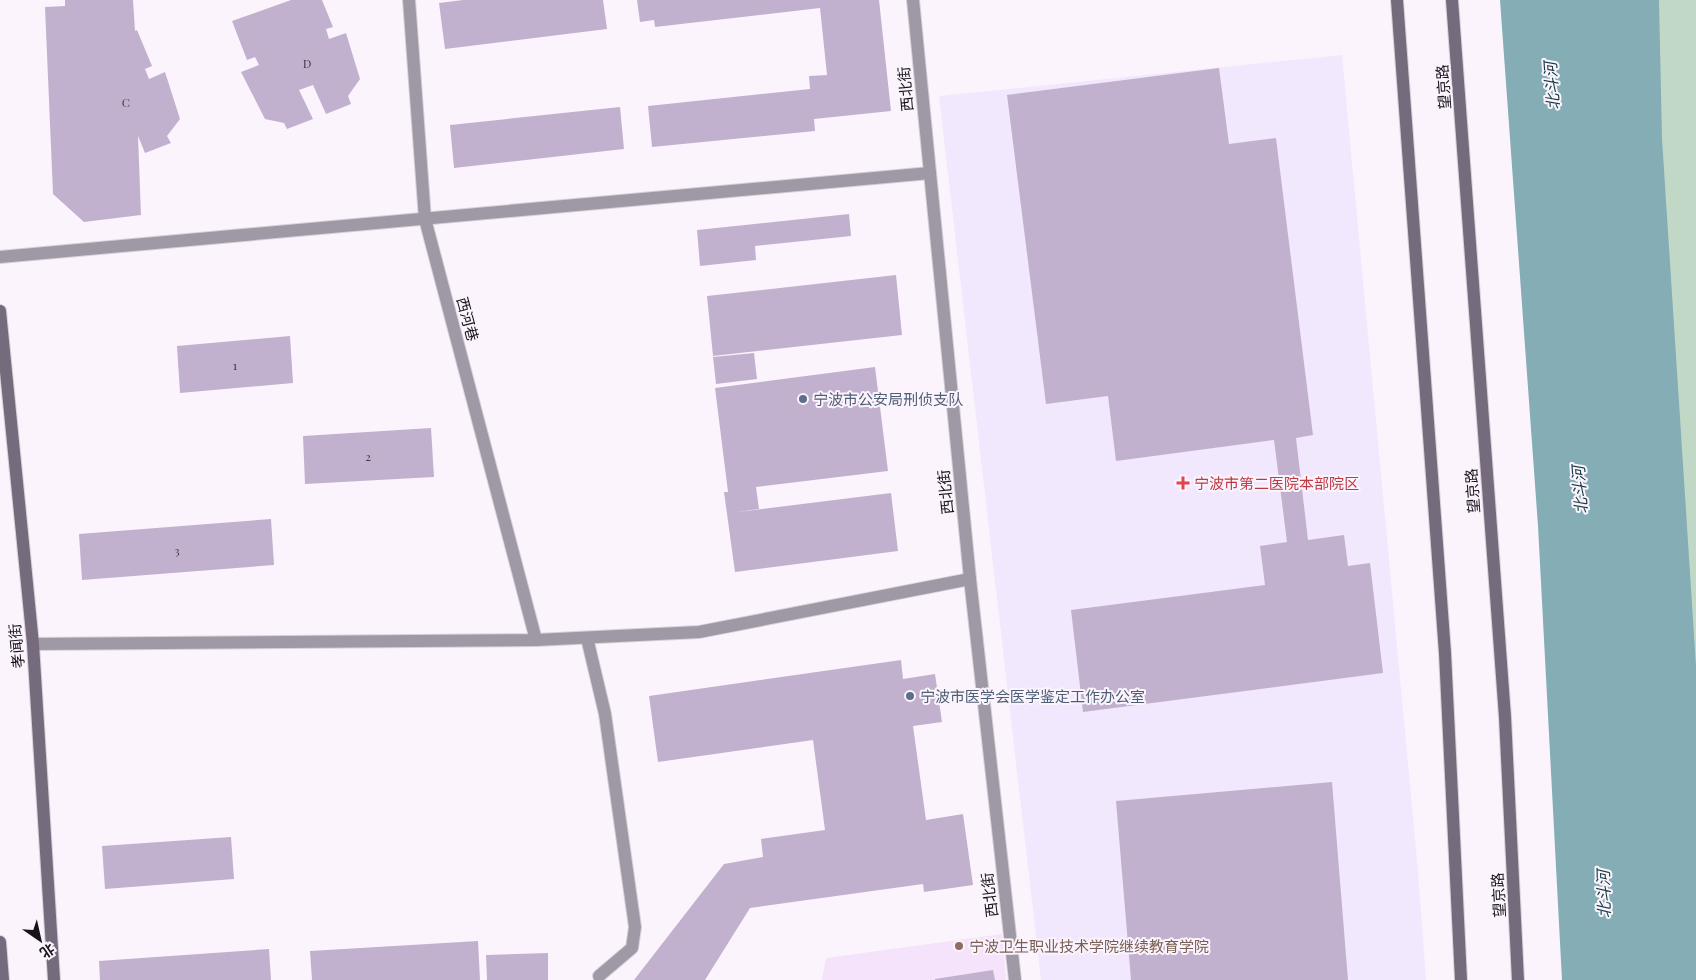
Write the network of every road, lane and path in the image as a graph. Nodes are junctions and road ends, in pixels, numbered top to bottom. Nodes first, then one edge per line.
1 (409, 0) edge
2 (913, 0) edge
3 (1397, 0) edge
4 (1452, 0) edge
5 (930, 172) junction
6 (425, 219) junction
7 (0, 257) edge
8 (0, 311) edge
9 (970, 579) junction
10 (587, 638) junction
11 (536, 640) junction
12 (33, 644) junction
13 (0, 942) edge
14 (599, 976) dead end
15 (3, 980) edge
16 (54, 980) edge
17 (1016, 980) edge
18 (1461, 980) edge
19 (1518, 980) edge

1 - 6 street, 西河巷
2 - 5 street, 西北街
3 - 18 main road
4 - 19 main road, 望京路
5 - 6 street
5 - 9 street, 西北街
6 - 7 street
6 - 11 street, 西河巷
8 - 12 main road, 孝闻街
9 - 10 street
9 - 17 street, 西北街
10 - 11 street
10 - 14 street
11 - 12 street
12 - 16 main road, 孝闻街
13 - 15 main road

